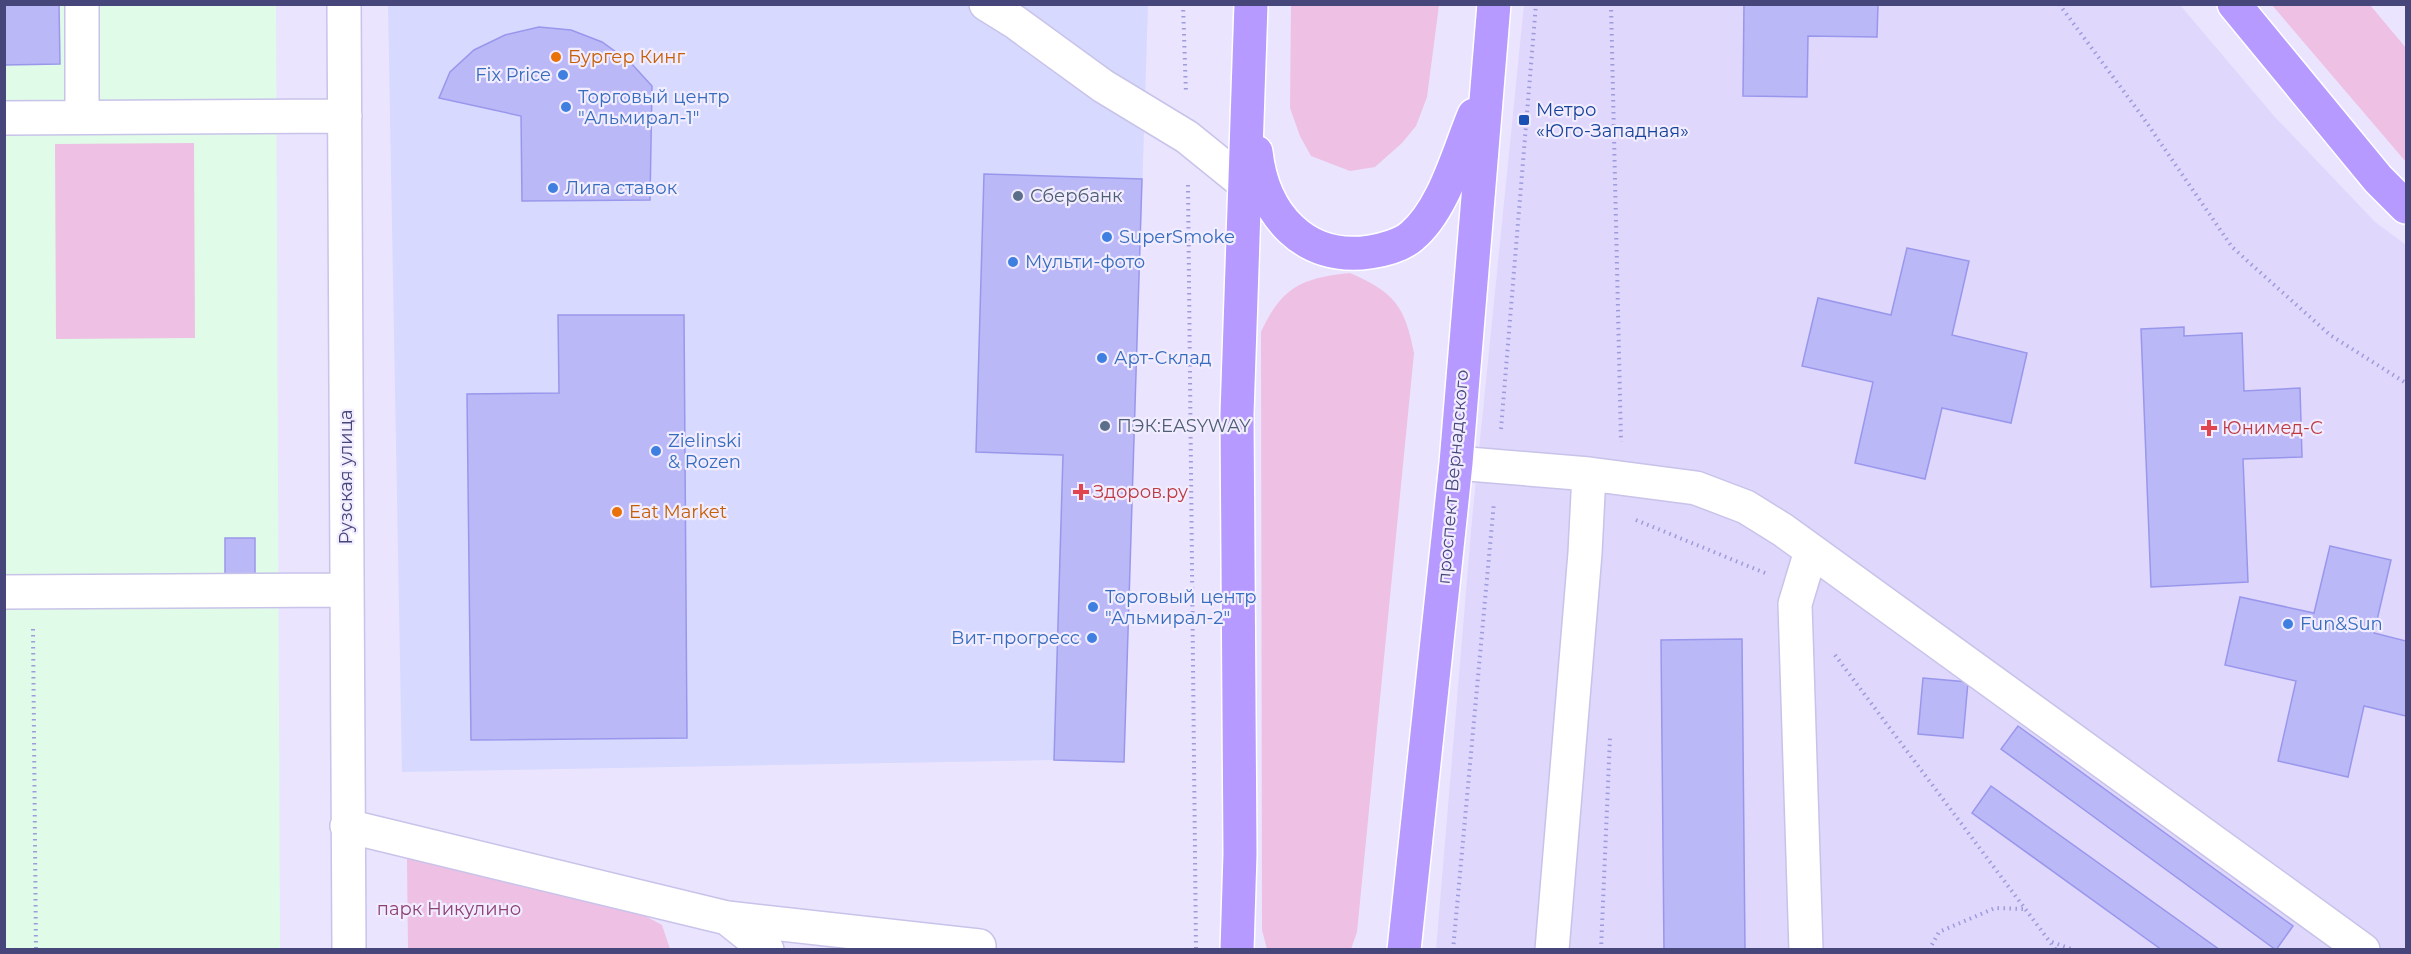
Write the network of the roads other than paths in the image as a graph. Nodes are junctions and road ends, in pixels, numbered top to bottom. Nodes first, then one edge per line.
1 (82, 4) edge
2 (344, 4) edge
3 (986, 4) edge
4 (1251, 4) edge
5 (1494, 4) edge
6 (2235, 4) edge
7 (1248, 82) junction
8 (1486, 86) junction
9 (345, 116) junction
10 (82, 117) junction
11 (4, 118) edge
12 (1245, 184) junction
13 (2406, 207) edge
14 (1456, 463) junction
15 (1589, 474) junction
16 (1811, 551) junction
17 (346, 590) junction
18 (19, 592) edge
19 (346, 826) junction
20 (728, 918) junction
21 (1238, 945) edge
22 (349, 950) edge
23 (767, 950) edge
24 (980, 950) edge
25 (1404, 950) edge
26 (1552, 950) edge
27 (1806, 950) edge
28 (2363, 950) edge

1 - 10 street
2 - 9 street, Рузская улица
3 - 12 street
4 - 7 main road
5 - 8 main road, проспект Вернадского
6 - 13 main road
7 - 8 main road
7 - 12 main road
8 - 14 main road, проспект Вернадского
9 - 10 street
9 - 17 street, Рузская улица
10 - 11 street
12 - 21 main road
14 - 15 street
14 - 25 main road, проспект Вернадского
15 - 16 street
15 - 26 street
16 - 27 street
16 - 28 street
17 - 18 street
17 - 19 street, Рузская улица
19 - 20 street
19 - 22 street, Рузская улица
20 - 23 street
20 - 24 street

